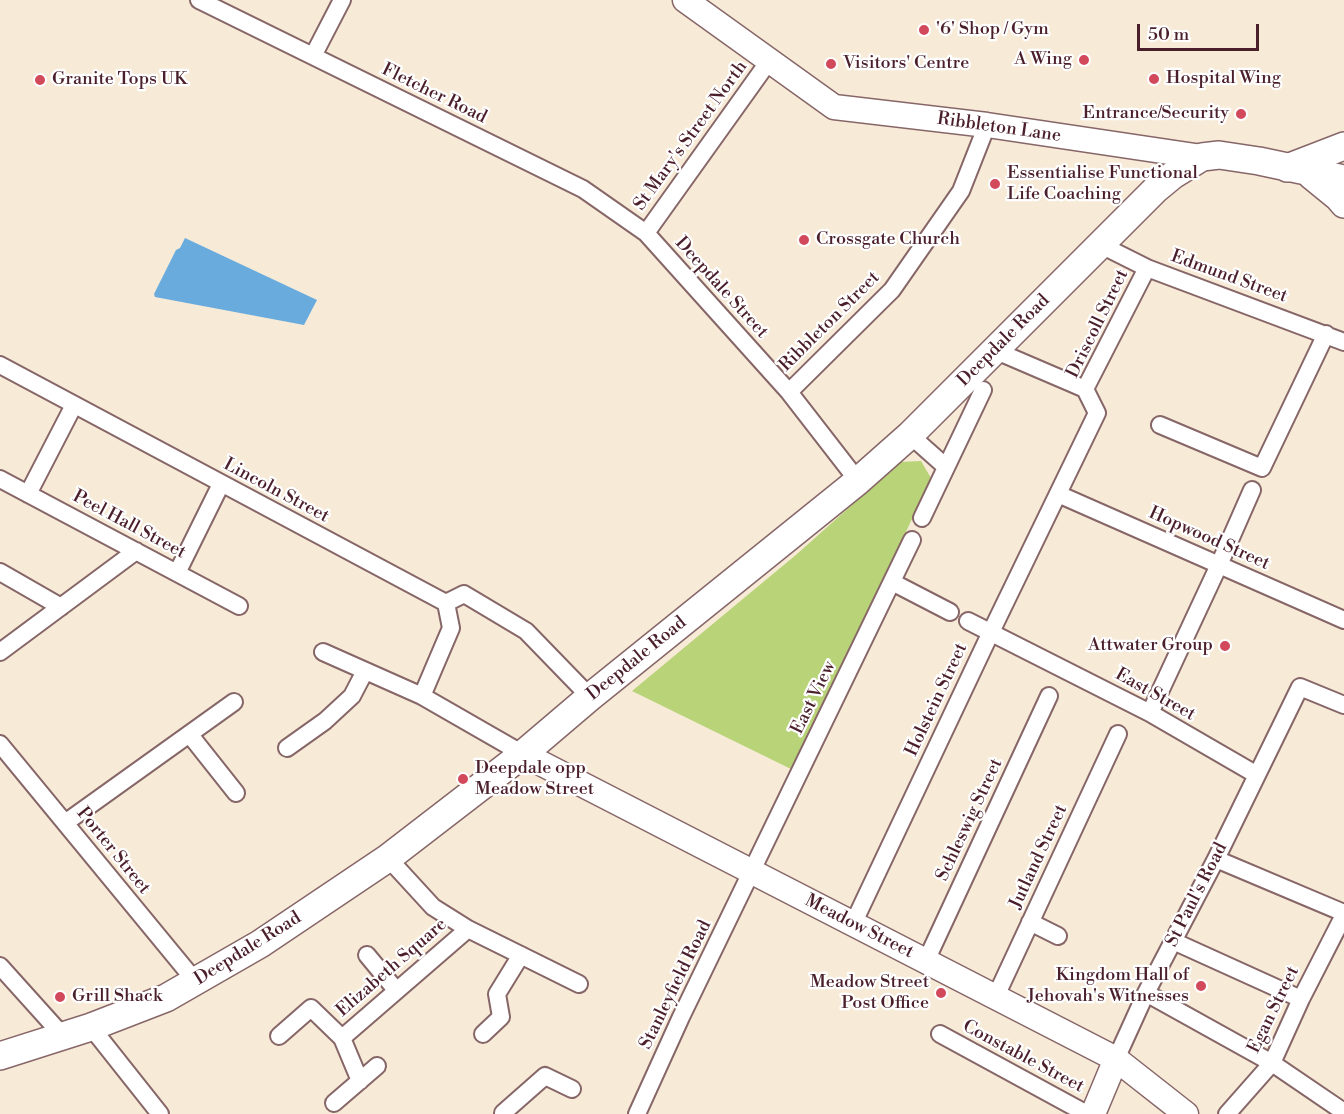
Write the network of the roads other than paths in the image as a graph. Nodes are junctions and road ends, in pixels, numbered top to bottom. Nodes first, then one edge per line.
1 (199, 0) edge
2 (342, 0) edge
3 (685, 0) edge
4 (313, 56) junction
5 (769, 61) junction
6 (987, 125) junction
7 (1344, 146) edge
8 (1137, 148) junction
9 (1202, 158) junction
10 (1297, 170) junction
11 (1344, 179) edge
12 (1156, 189) junction
13 (1344, 204) edge
14 (646, 233) junction
15 (1101, 245) junction
16 (1147, 268) junction
17 (1326, 334) junction
18 (1344, 342) edge
19 (994, 350) junction
20 (0, 365) edge
21 (1085, 389) junction
22 (983, 390) dead end
23 (789, 392) junction
24 (74, 405) junction
25 (1160, 425) dead end
26 (910, 435) junction
27 (946, 467) junction
28 (0, 479) edge
29 (858, 482) junction
30 (221, 484) junction
31 (1252, 490) dead end
32 (28, 494) junction
33 (1058, 494) junction
34 (922, 518) dead end
35 (912, 540) dead end
36 (136, 551) junction
37 (1220, 565) junction
38 (0, 572) edge
39 (177, 573) junction
40 (892, 582) junction
41 (446, 603) junction
42 (61, 606) junction
43 (239, 606) dead end
44 (950, 612) dead end
45 (1344, 620) edge
46 (968, 621) dead end
47 (990, 632) junction
48 (0, 652) edge
49 (323, 652) dead end
50 (366, 671) junction
51 (422, 696) junction
52 (1049, 696) dead end
53 (590, 697) junction
54 (234, 702) dead end
55 (1344, 705) edge
56 (1150, 713) junction
57 (1118, 734) dead end
58 (190, 735) junction
59 (0, 744) edge
60 (287, 748) dead end
61 (523, 754) junction
62 (1257, 775) junction
63 (236, 794) dead end
64 (65, 823) junction
65 (388, 858) junction
66 (1216, 859) junction
67 (752, 873) junction
68 (1344, 914) edge
69 (1030, 922) junction
70 (853, 924) junction
71 (468, 929) junction
72 (1058, 936) dead end
73 (1173, 941) junction
74 (514, 951) junction
75 (366, 955) dead end
76 (926, 961) junction
77 (0, 966) edge
78 (196, 982) junction
79 (579, 984) dead end
80 (396, 990) junction
81 (1146, 993) junction
82 (996, 996) junction
83 (1301, 999) junction
84 (96, 1025) junction
85 (483, 1034) dead end
86 (940, 1035) dead end
87 (63, 1036) junction
88 (279, 1036) dead end
89 (342, 1038) junction
90 (0, 1056) edge
91 (1116, 1059) junction
92 (1272, 1063) junction
93 (377, 1066) dead end
94 (360, 1081) junction
95 (573, 1089) dead end
96 (334, 1102) dead end
97 (1344, 1112) edge
98 (160, 1114) edge
99 (503, 1114) edge
100 (637, 1114) edge
101 (1088, 1114) edge
102 (1093, 1114) edge
103 (1186, 1114) edge
104 (1227, 1114) edge

1 - 4 street, Fletcher Road
2 - 4 street
3 - 5 street, Ribbleton Lane
4 - 14 street, Fletcher Road
5 - 6 street, Ribbleton Lane
5 - 14 street, St Mary's Street North
6 - 8 street, Ribbleton Lane
6 - 23 street, Ribbleton Street
7 - 10 main road
8 - 9 street, Ribbleton Lane
8 - 12 street
9 - 10 main road, Ribbleton Lane
9 - 12 main road, Deepdale Road
10 - 11 main road, Ribbleton Lane
10 - 13 main road
12 - 15 main road, Deepdale Road
14 - 23 street, Deepdale Street
15 - 16 street, Edmund Street
15 - 19 main road, Deepdale Road
16 - 17 street, Edmund Street
16 - 21 street, Driscoll Street
17 - 18 street, Edmund Street
17 - 25 street
19 - 21 street
19 - 26 main road, Deepdale Road
20 - 24 street, Lincoln Street
21 - 33 street, Driscoll Street
22 - 27 street
23 - 29 street, Deepdale Street
24 - 30 street, Lincoln Street
24 - 32 street
26 - 27 street
26 - 29 main road, Deepdale Road
27 - 34 street
28 - 32 street, Peel Hall Street
29 - 53 main road, Deepdale Road
30 - 39 street
30 - 41 street, Lincoln Street
31 - 37 street
32 - 36 street, Peel Hall Street
33 - 37 street, Hopwood Street
33 - 47 street, Holstein Street
35 - 40 street, East View
36 - 39 street, Peel Hall Street
36 - 42 street
37 - 45 street, Hopwood Street
37 - 56 street
38 - 42 street
39 - 43 street, Peel Hall Street
40 - 44 street
40 - 67 street, East View
41 - 51 street
41 - 53 street
42 - 48 street
46 - 47 street, East Street
47 - 56 street, East Street
47 - 70 street, Holstein Street
49 - 50 street
50 - 51 street
50 - 60 street
51 - 61 street
52 - 76 street, Schleswig Street
53 - 61 main road, Deepdale Road
54 - 58 street
55 - 62 street, St Paul's Road
56 - 62 street, East Street
57 - 69 street, Jutland Street
58 - 63 street
58 - 64 street
59 - 64 street, Porter Street
61 - 65 main road, Deepdale Road
61 - 67 street, Meadow Street
62 - 66 street, St Paul's Road
64 - 78 street, Porter Street
65 - 71 street
65 - 78 main road, Deepdale Road
66 - 68 street
66 - 73 street, St Paul's Road
67 - 70 street, Meadow Street
67 - 100 street, Stanleyfield Road
68 - 83 street, Egan Street
69 - 72 street
69 - 82 street, Jutland Street
70 - 76 street, Meadow Street
71 - 74 street
71 - 80 street, Elizabeth Square
73 - 81 street, St Paul's Road
73 - 83 street
74 - 79 street
74 - 85 street
75 - 80 street
76 - 82 street, Meadow Street
77 - 87 street
78 - 84 main road, Deepdale Road
80 - 89 street, Elizabeth Square
81 - 91 street, St Paul's Road
81 - 92 street
82 - 91 street, Meadow Street
83 - 92 street, Egan Street
84 - 87 main road, Deepdale Road
84 - 98 street
86 - 101 street, Constable Street
87 - 90 main road, Deepdale Road
88 - 89 street
89 - 94 street
91 - 102 street, St Paul's Road
91 - 103 street, Meadow Street
92 - 97 street
92 - 104 street, Egan Street
93 - 94 street
94 - 96 street
95 - 99 street

